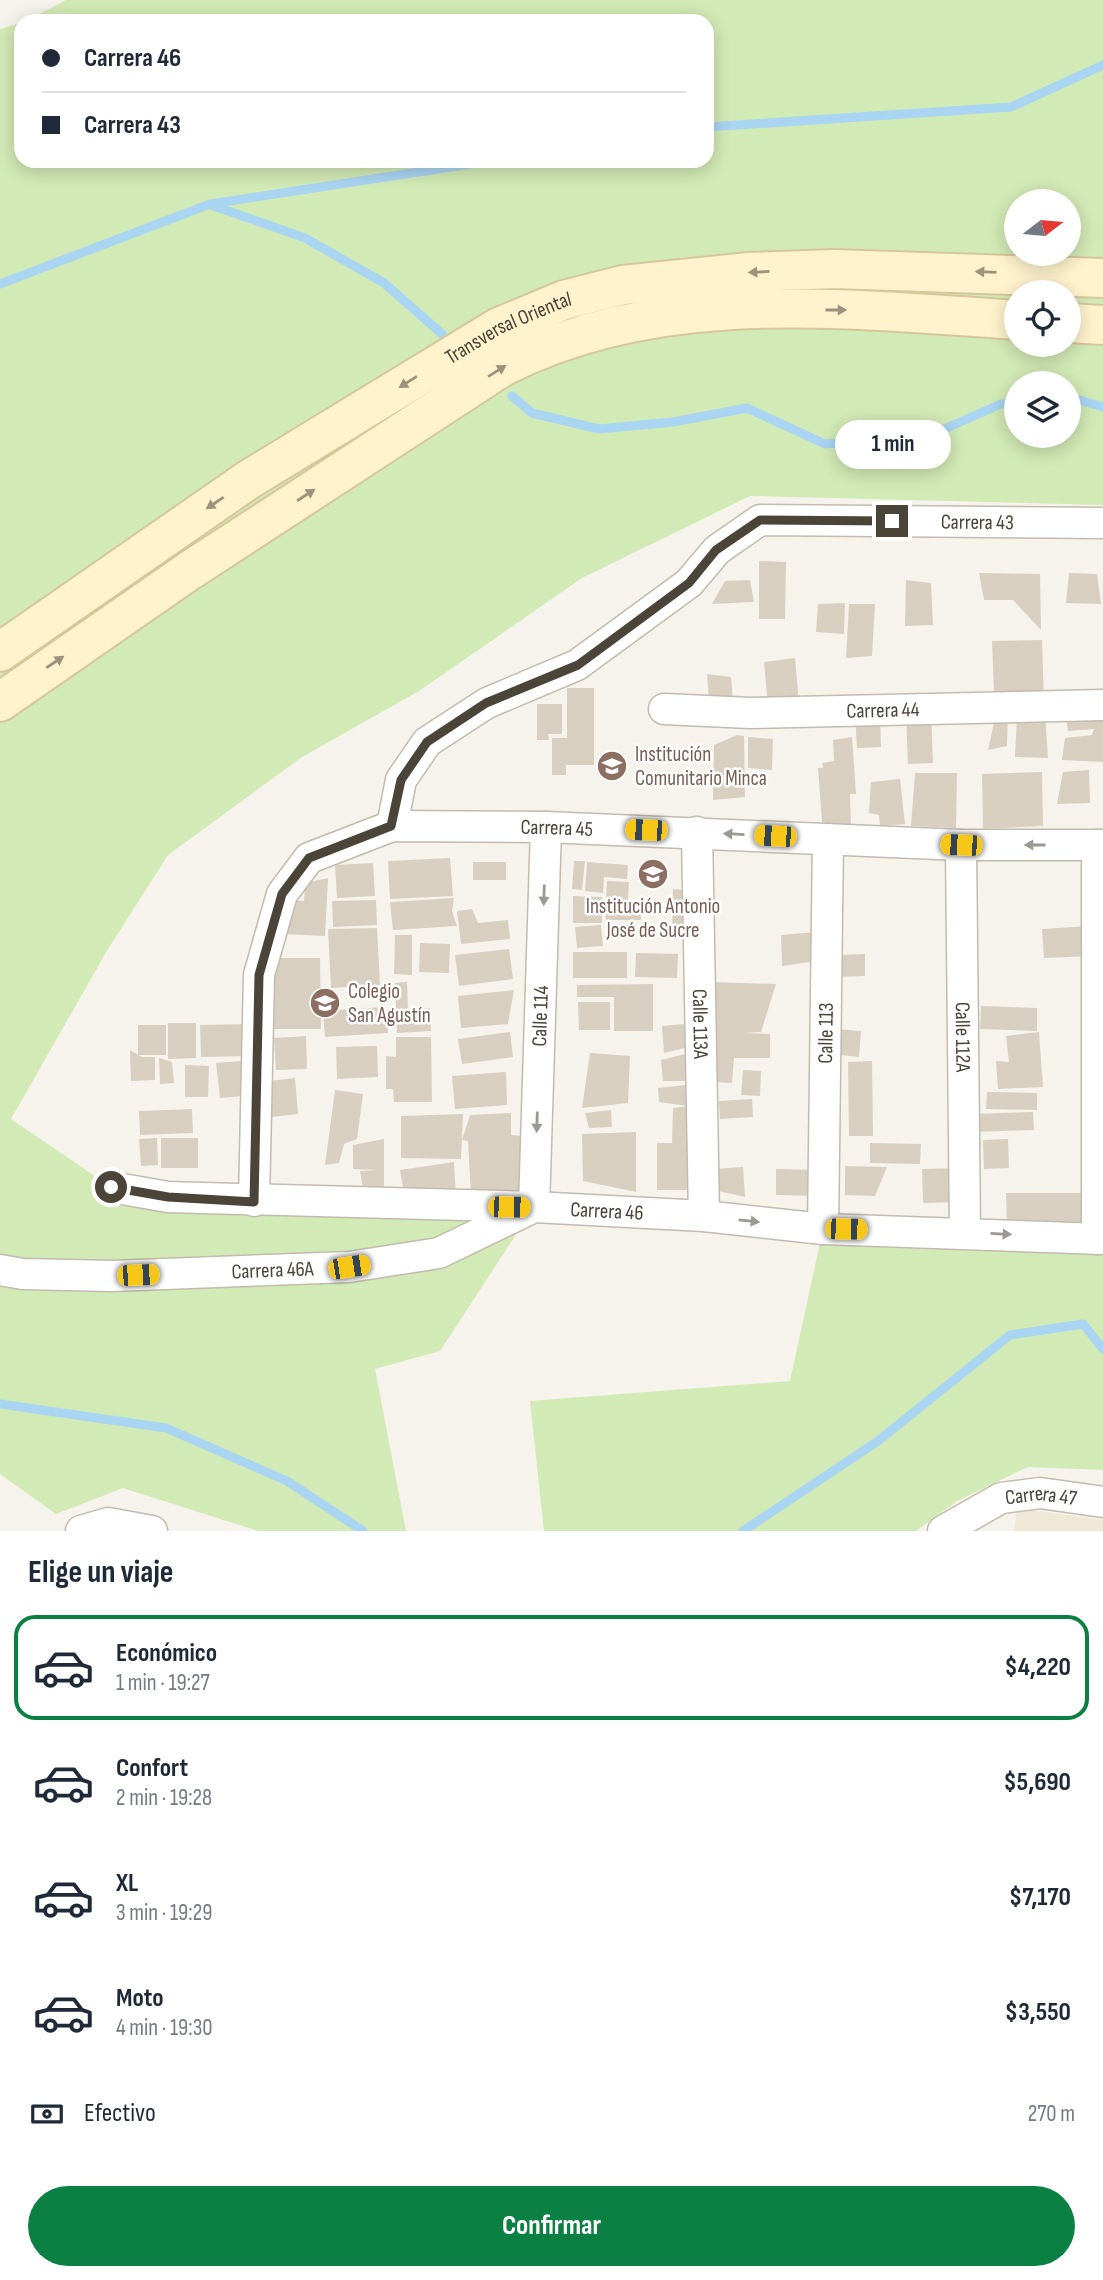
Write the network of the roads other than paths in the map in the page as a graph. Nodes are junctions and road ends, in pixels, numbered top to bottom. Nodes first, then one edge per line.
1 (1103, 278) edge
2 (1004, 319) edge
3 (1081, 324) edge
4 (1103, 325) edge
5 (1103, 523) edge
6 (0, 652) edge
7 (0, 702) edge
8 (1103, 705) edge
9 (664, 709) dead end
10 (391, 826) junction
11 (546, 827) junction
12 (697, 832) junction
13 (828, 839) junction
14 (961, 845) junction
15 (1100, 845) edge
16 (111, 1187) dead end
17 (254, 1202) junction
18 (534, 1207) junction
19 (704, 1216) junction
20 (823, 1229) junction
21 (965, 1232) junction
22 (1100, 1239) edge
23 (0, 1270) edge
24 (1103, 1502) edge
25 (81, 1531) edge
26 (152, 1531) edge
27 (943, 1531) edge

1 -> 6 main road, Transversal Oriental
7 -> 2 main road, Transversal Oriental
3 - 4 main road
5 - 10 street, Carrera 43
8 - 9 street, Carrera 44
10 - 11 street, Carrera 45
10 - 17 street, Carrera 45
11 - 12 street, Carrera 45
11 -> 18 street, Calle 114
13 -> 12 street, Carrera 45
12 - 19 street, Calle 113A
13 - 14 street, Carrera 45
13 - 20 street, Calle 113
15 -> 14 street, Carrera 45
14 - 21 street, Calle 112A
15 - 22 street
16 - 17 street, Carrera 46
17 - 18 street, Carrera 46
18 - 19 street, Carrera 46
18 - 23 street, Carrera 46A
19 -> 20 street, Carrera 46
20 - 21 street, Carrera 46
21 -> 22 street, Carrera 46
24 - 27 street, Carrera 47
25 - 26 street

